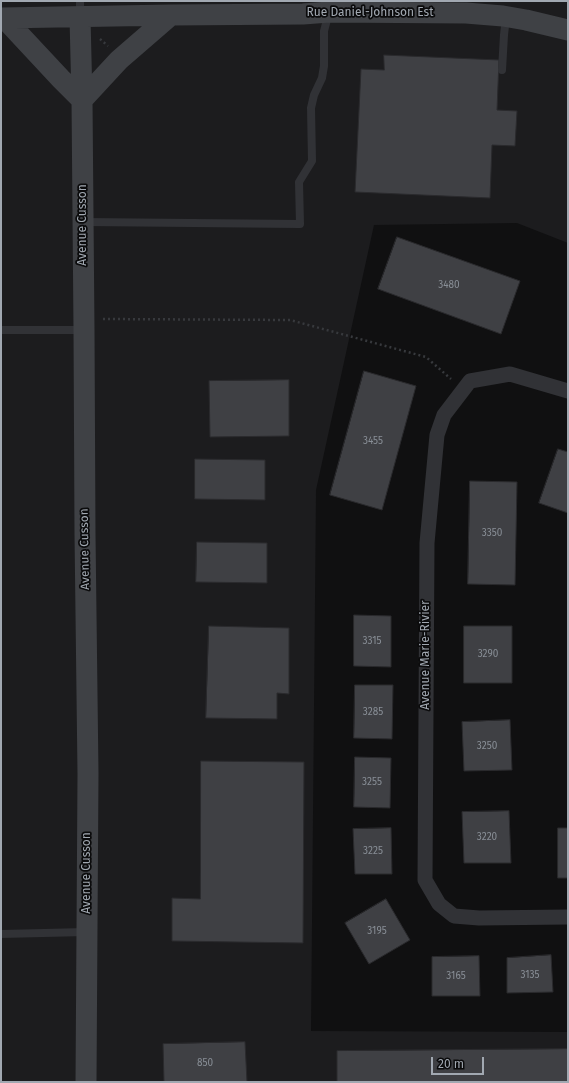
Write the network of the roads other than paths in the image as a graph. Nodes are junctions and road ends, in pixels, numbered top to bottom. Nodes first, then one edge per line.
1 (331, 7) edge
2 (80, 9) edge
3 (171, 11) junction
4 (494, 13) junction
5 (2, 18) edge
6 (568, 30) edge
7 (502, 70) dead end
8 (82, 100) junction
9 (84, 222) junction
10 (84, 324) junction
11 (1, 330) edge
12 (568, 391) edge
13 (568, 917) edge
14 (87, 932) junction
15 (1, 934) edge
16 (86, 1082) edge

1 - 3 street, Rue Daniel-Johnson Est
1 - 4 street, Rue Daniel-Johnson Est
1 - 9 lane
2 - 3 street, Rue Daniel-Johnson Est
2 - 5 street, Rue Daniel-Johnson Est
2 - 8 street, Avenue Cusson
3 - 8 street
4 - 6 street, Rue Daniel-Johnson Est
4 - 7 lane
5 - 8 street
8 - 9 street, Avenue Cusson
9 - 10 street, Avenue Cusson
10 - 11 lane
10 - 14 street, Avenue Cusson
12 - 13 street, Avenue Marie-Rivier
14 - 15 lane
14 - 16 street, Avenue Cusson

